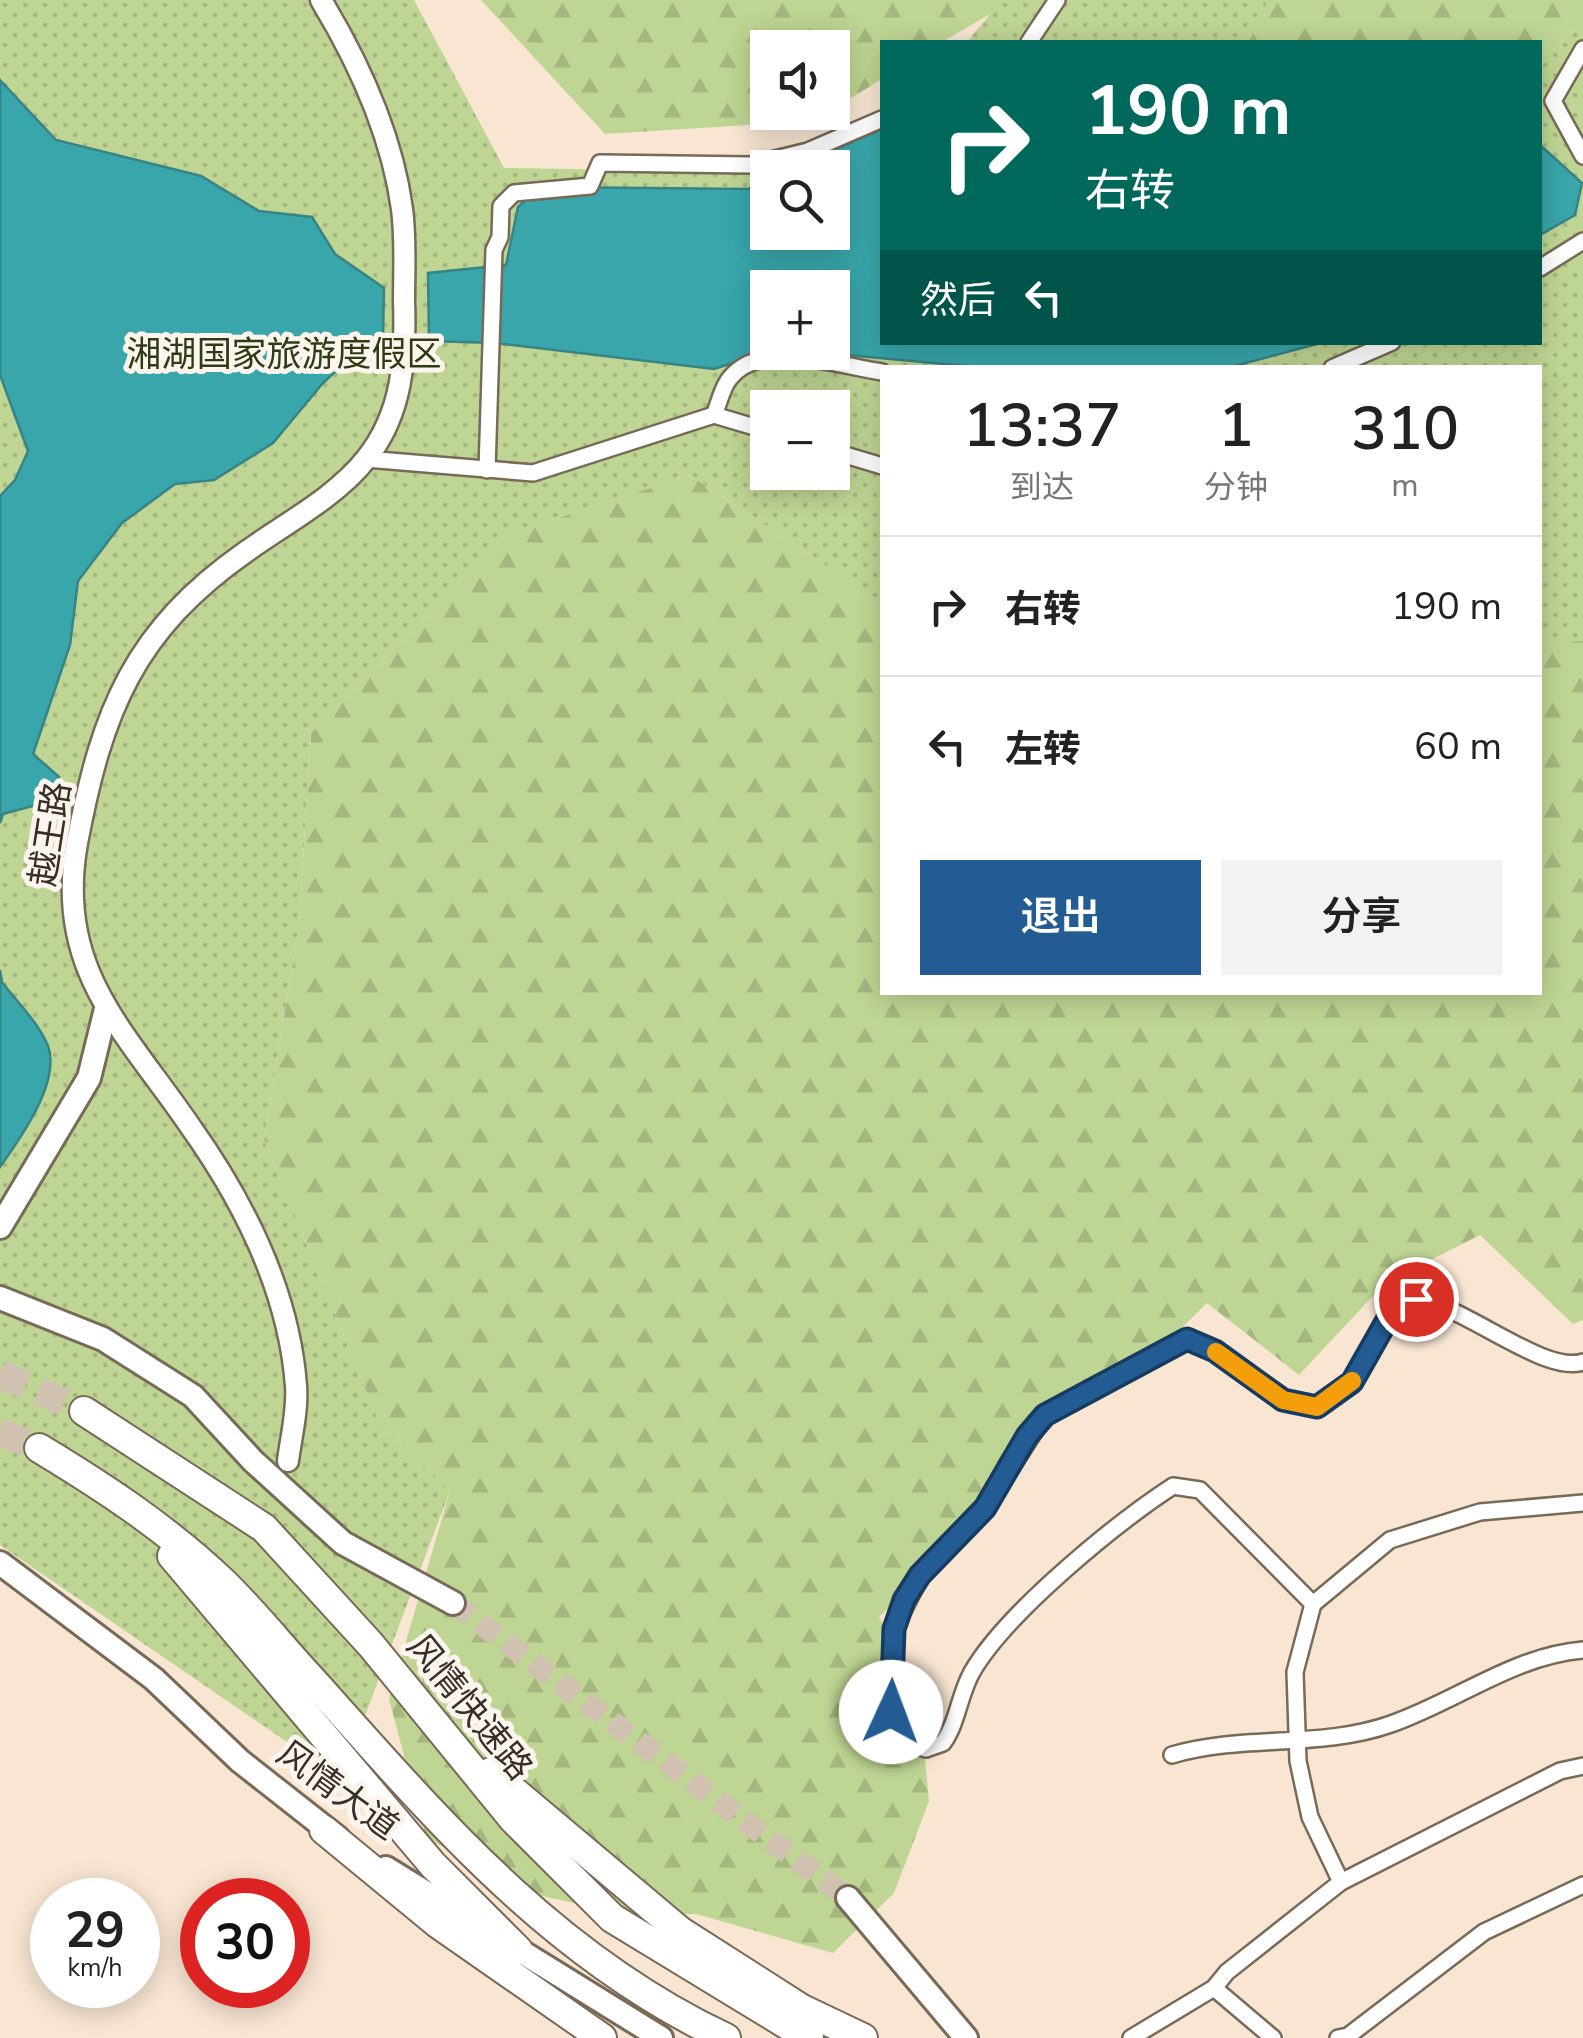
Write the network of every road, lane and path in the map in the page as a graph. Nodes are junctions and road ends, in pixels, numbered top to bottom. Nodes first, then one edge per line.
1 (321, 0) edge
2 (1057, 0) edge
3 (1030, 40) edge
4 (1582, 52) edge
5 (880, 120) edge
6 (1583, 156) edge
7 (1583, 241) edge
8 (1542, 267) edge
9 (1385, 345) edge
10 (1339, 365) edge
11 (880, 372) edge
12 (714, 414) junction
13 (750, 425) edge
14 (850, 456) edge
15 (366, 460) junction
16 (880, 465) edge
17 (487, 470) junction
18 (106, 1009) junction
19 (0, 1227) edge
20 (0, 1295) edge
21 (1583, 1362) edge
22 (84, 1410) tunnel mouth
23 (288, 1461) dead end
24 (1583, 1502) edge
25 (0, 1563) edge
26 (453, 1603) tunnel mouth
27 (1313, 1604) junction
28 (1583, 1650) edge
29 (440, 1730) junction
30 (1297, 1739) junction
31 (1172, 1755) dead end
32 (1583, 1766) edge
33 (324, 1830) junction
34 (1341, 1882) junction
35 (1583, 1885) edge
36 (848, 1898) tunnel mouth
37 (518, 1950) junction
38 (1214, 1988) junction
39 (1345, 2037) edge
40 (602, 2038) edge
41 (662, 2038) edge
42 (726, 2038) edge
43 (809, 2038) edge
44 (863, 2038) edge
45 (966, 2038) edge
46 (1131, 2038) edge
47 (1273, 2038) edge

1 - 15 main road, 越王路
2 - 3 street
4 - 6 street
5 - 17 street
7 - 8 street
9 - 10 street
11 - 12 street
12 - 13 street
12 - 17 street
14 - 16 street
15 - 17 street
15 - 18 main road, 越王路
18 - 19 main road
18 - 23 main road, 越王路
20 - 26 main road
21 - 27 street
22 - 29 highway, 风情快速路
24 - 27 street
25 - 33 main road, 风情大道
27 - 30 street
28 - 30 street
29 - 43 highway, 风情快速路
29 - 44 highway
30 - 31 street
30 - 34 street
32 - 34 street
33 - 37 main road, 风情大道
33 - 40 highway
34 - 38 street
35 - 39 street
36 - 45 main road
37 - 41 main road, 风情大道
37 - 42 highway
38 - 46 street
38 - 47 street

